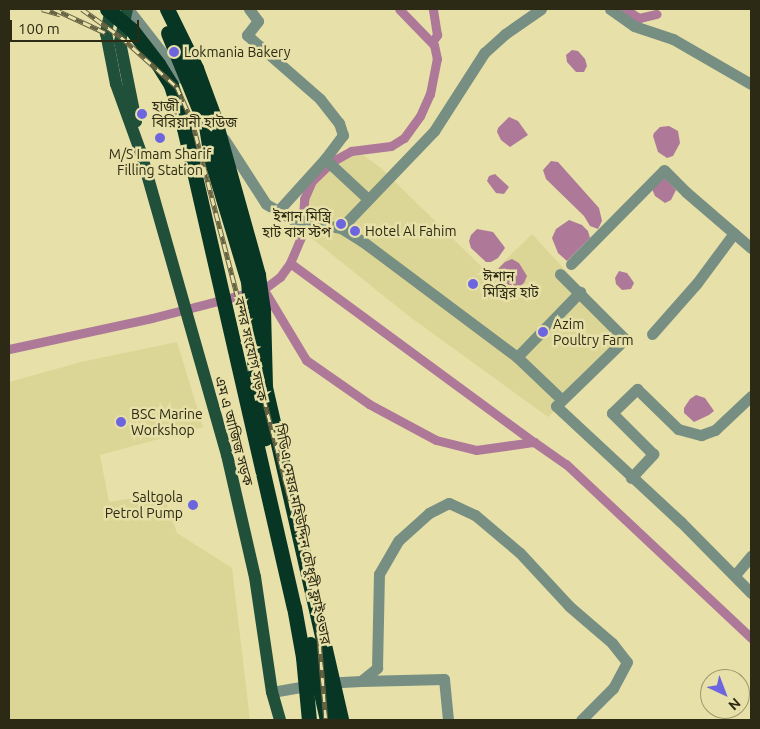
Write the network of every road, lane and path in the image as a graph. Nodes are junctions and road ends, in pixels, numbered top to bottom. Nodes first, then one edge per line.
1 (109, 9) edge
2 (127, 9) edge
3 (158, 9) edge
4 (167, 9) edge
5 (249, 9) edge
6 (541, 9) edge
7 (610, 9) edge
8 (751, 84) edge
9 (141, 153) junction
10 (326, 159) junction
11 (368, 199) junction
12 (277, 212) junction
13 (341, 228) junction
14 (734, 233) junction
15 (751, 248) edge
16 (571, 264) dead end
17 (560, 274) dead end
18 (580, 292) junction
19 (652, 334) dead end
20 (517, 357) junction
21 (751, 396) edge
22 (562, 400) junction
23 (631, 478) junction
24 (751, 556) edge
25 (735, 575) junction
26 (751, 593) edge
27 (361, 681) junction
28 (272, 692) junction
29 (280, 720) edge
30 (309, 720) edge
31 (327, 720) edge
32 (340, 720) edge
33 (448, 720) edge
34 (581, 720) edge

1 - 9 main road, এম এ আজিজ সড়ক
1 - 30 highway, বন্দর সংযোগ সড়ক
2 - 9 main road, এম এ আজিজ সড়ক
2 - 12 street
3 - 31 highway, সিডিএ মেয়র মহিউদ্দিন চৌধুরী ফ্লাইওভার
4 - 32 highway
5 - 10 street
6 - 11 street
7 - 8 street
9 - 28 main road, এম এ আজিজ সড়ক
10 - 11 street
10 - 12 street
11 - 13 street
12 - 13 street
13 - 20 street
14 - 15 street
14 - 16 street
14 - 19 street
17 - 18 street
18 - 20 street
18 - 22 street
20 - 22 street
21 - 23 street
22 - 23 street
23 - 25 street
24 - 25 street
25 - 26 street
27 - 28 street
27 - 33 street
27 - 34 street
28 - 29 main road, এম এ আজিজ সড়ক

